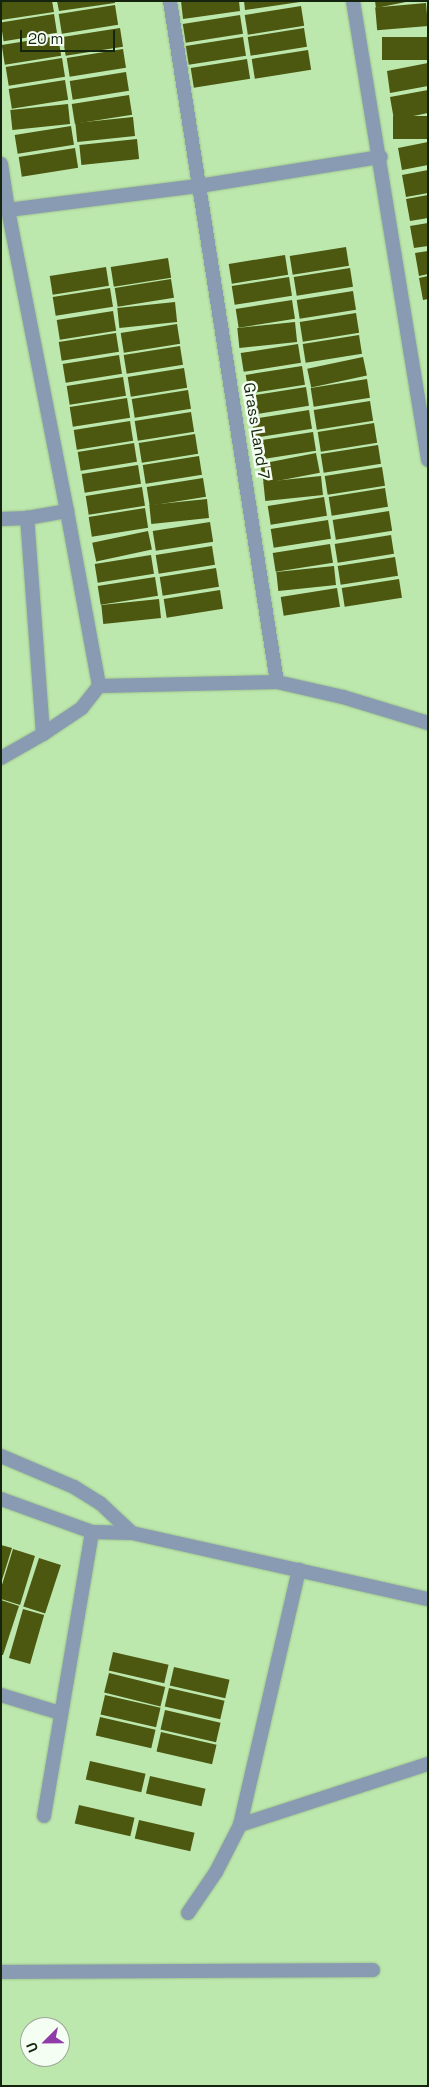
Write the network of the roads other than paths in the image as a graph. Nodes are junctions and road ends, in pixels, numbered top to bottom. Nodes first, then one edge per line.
1 (170, 1) edge
2 (353, 1) edge
3 (381, 157) junction
4 (1, 164) edge
5 (199, 186) junction
6 (8, 210) junction
7 (428, 460) edge
8 (67, 511) junction
9 (27, 518) junction
10 (1, 519) edge
11 (277, 682) junction
12 (99, 686) junction
13 (428, 723) edge
14 (43, 734) junction
15 (1, 758) edge
16 (1, 1456) edge
17 (1, 1499) edge
18 (92, 1532) junction
19 (132, 1533) junction
20 (299, 1570) junction
21 (428, 1598) edge
22 (1, 1695) edge
23 (60, 1714) junction
24 (428, 1764) edge
25 (44, 1816) dead end
26 (240, 1825) junction
27 (188, 1913) dead end
28 (373, 1970) dead end
29 (1, 1972) edge

1 - 5 street, Grass Land 7
2 - 3 street
3 - 5 street
3 - 7 street
4 - 6 street
5 - 6 street
5 - 11 street, Grass Land 7
6 - 8 street
8 - 9 street
8 - 12 street
9 - 10 street
9 - 14 street
11 - 12 street
11 - 13 street
12 - 14 street
14 - 15 street
16 - 19 street
17 - 18 street
18 - 19 street
18 - 23 street
19 - 20 street
20 - 21 street
20 - 26 street
22 - 23 street
23 - 25 street
24 - 26 street
26 - 27 street
28 - 29 street

